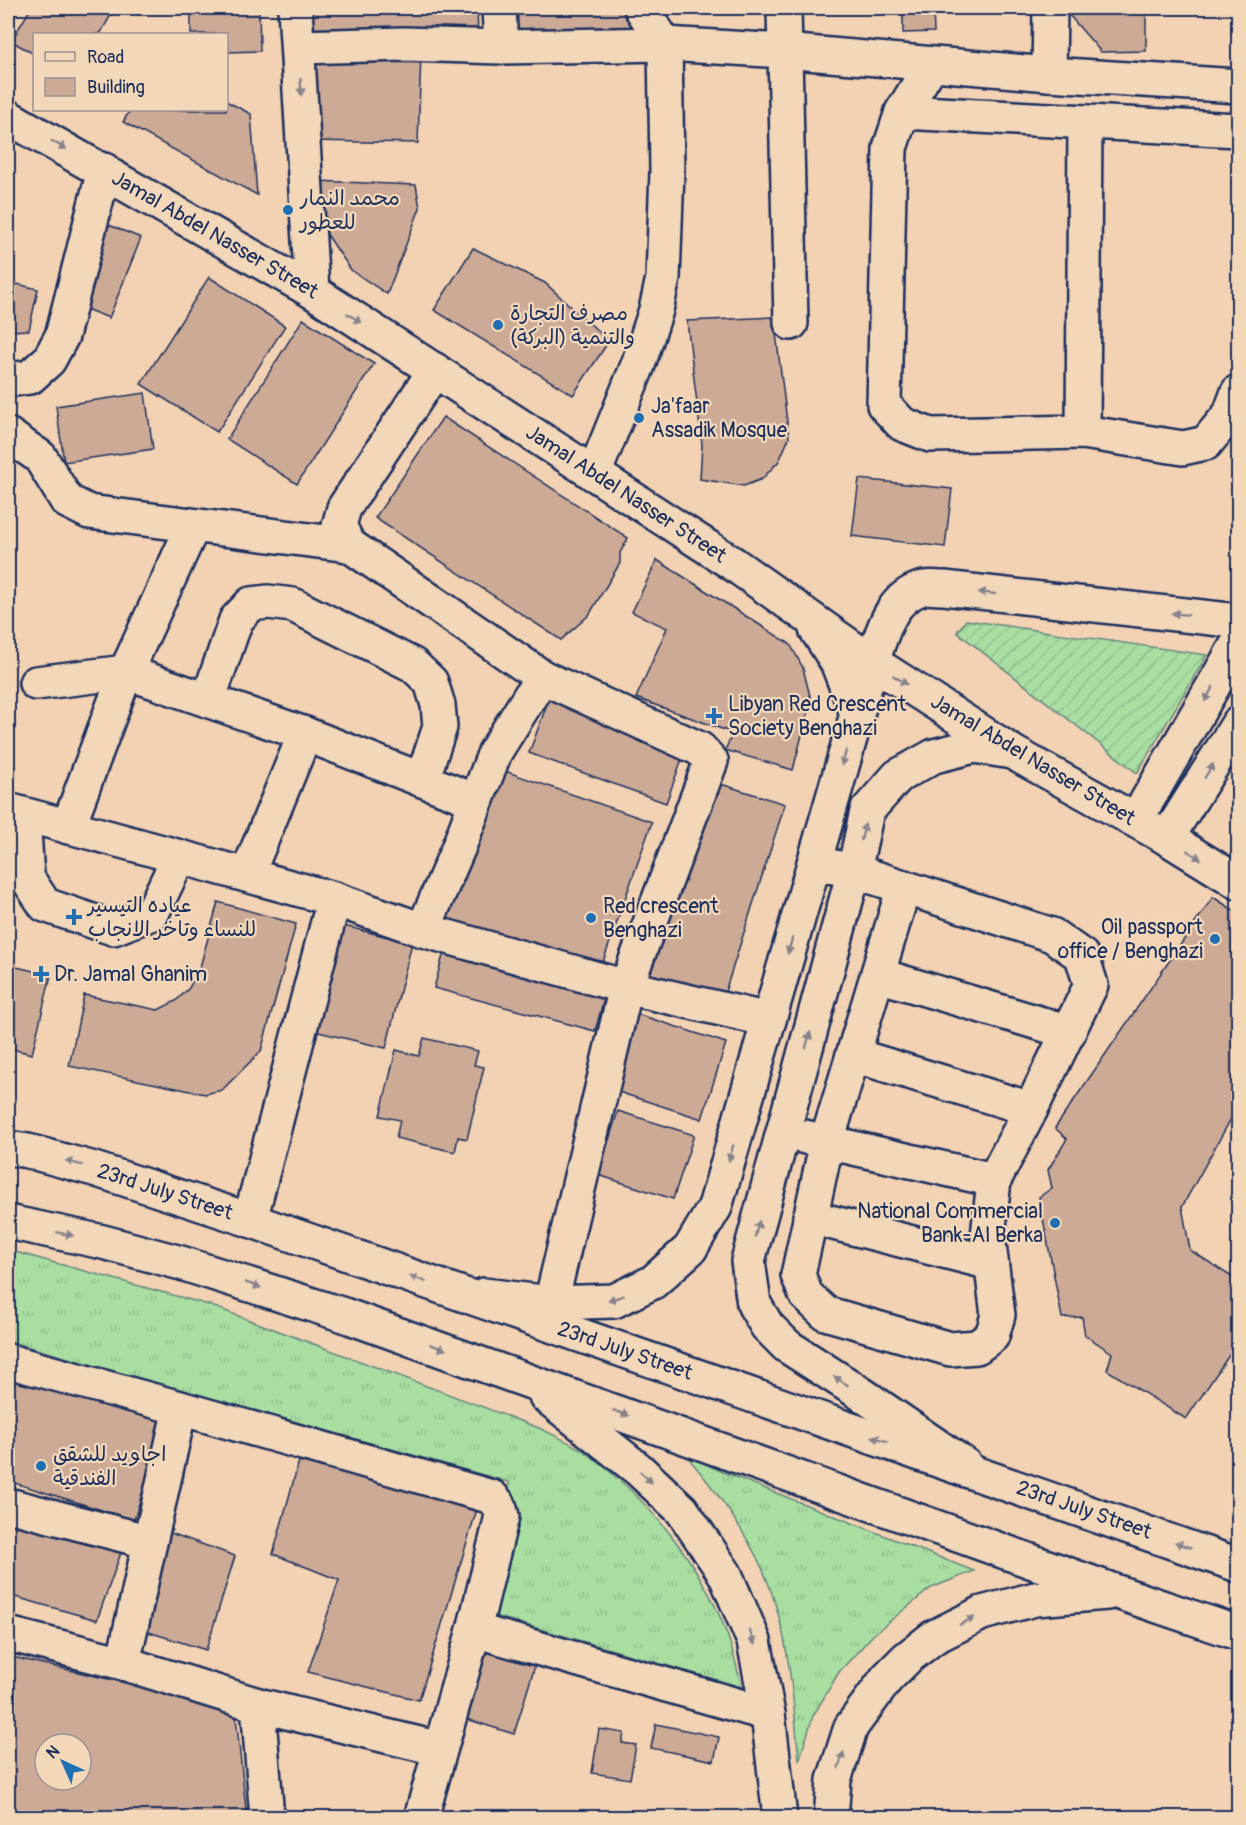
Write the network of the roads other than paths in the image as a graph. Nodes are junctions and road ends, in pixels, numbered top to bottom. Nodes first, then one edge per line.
1 (295, 8) edge
2 (499, 8) edge
3 (641, 8) edge
4 (784, 8) edge
5 (1050, 8) edge
6 (665, 44) junction
7 (298, 47) junction
8 (501, 47) junction
9 (784, 51) junction
10 (931, 65) junction
11 (1049, 74) junction
12 (1239, 86) edge
13 (902, 112) junction
14 (8, 117) edge
15 (1085, 122) junction
16 (1239, 130) edge
17 (104, 170) junction
18 (312, 291) junction
19 (791, 322) dead end
20 (435, 370) junction
21 (8, 380) edge
22 (1239, 392) edge
23 (1083, 432) junction
24 (8, 435) edge
25 (594, 474) junction
26 (193, 526) junction
27 (349, 545) junction
28 (804, 613) junction
29 (1239, 621) edge
30 (1239, 643) edge
31 (872, 662) junction
32 (126, 672) junction
33 (542, 677) junction
34 (36, 682) dead end
35 (208, 700) junction
36 (857, 713) junction
37 (1239, 724) edge
38 (305, 734) junction
39 (1012, 752) junction
40 (422, 780) junction
41 (476, 801) junction
42 (15, 812) edge
43 (1136, 820) junction
44 (68, 827) junction
45 (1167, 838) junction
46 (179, 857) junction
47 (814, 863) junction
48 (854, 871) junction
49 (246, 875) junction
50 (1239, 882) edge
51 (904, 887) junction
52 (334, 899) junction
53 (423, 930) junction
54 (878, 975) junction
55 (626, 987) junction
56 (769, 1020) junction
57 (1069, 1032) junction
58 (853, 1055) junction
59 (1031, 1108) junction
60 (740, 1121) junction
61 (783, 1132) junction
62 (827, 1141) junction
63 (8, 1148) edge
64 (993, 1180) junction
65 (810, 1217) junction
66 (250, 1220) junction
67 (8, 1222) edge
68 (991, 1263) junction
69 (449, 1290) junction
70 (551, 1303) junction
71 (8, 1361) edge
72 (518, 1376) junction
73 (180, 1408) junction
74 (977, 1472) junction
75 (8, 1505) edge
76 (150, 1542) junction
77 (1239, 1565) edge
78 (1117, 1592) junction
79 (474, 1630) junction
80 (1239, 1633) edge
81 (8, 1634) edge
82 (123, 1663) junction
83 (258, 1705) junction
84 (768, 1714) junction
85 (440, 1749) junction
86 (267, 1818) edge
87 (421, 1818) edge
88 (780, 1818) edge
89 (831, 1818) edge

1 - 7 street
2 - 8 street
3 - 6 street
4 - 9 street
5 - 11 street
6 - 8 street
6 - 9 street
6 - 25 street
7 - 8 street
7 -> 18 street
9 - 10 street
9 - 19 street
10 - 11 street
10 - 13 street
11 - 12 street
13 - 15 street
13 - 23 street
14 -> 17 street, Jamal Abdel Nasser Street
15 - 16 street
15 - 23 street
17 - 18 street, Jamal Abdel Nasser Street
17 - 21 street
18 -> 20 street, Jamal Abdel Nasser Street
20 - 25 street, Jamal Abdel Nasser Street
20 - 27 street
22 - 23 street
24 - 26 street
25 - 28 street, Jamal Abdel Nasser Street
26 - 27 street
26 - 32 street
27 - 33 street
28 - 31 street, Jamal Abdel Nasser Street
28 - 36 street
29 -> 31 street
30 -> 43 street
31 - 36 street
31 -> 39 street, Jamal Abdel Nasser Street
32 - 34 street
32 - 35 street
32 - 44 street
33 - 41 street
33 - 55 street
35 - 38 street
35 - 40 street
36 -> 47 street
45 -> 37 street
38 - 40 street
38 - 49 street
39 - 43 street, Jamal Abdel Nasser Street
48 -> 39 street
40 - 41 street
41 - 53 street
42 - 44 street
42 - 46 street
43 - 45 street, Jamal Abdel Nasser Street
44 - 46 street
45 -> 50 street, Jamal Abdel Nasser Street
46 - 49 street
47 - 48 street
47 -> 56 street
48 - 51 street
61 -> 48 street
49 - 52 street
51 - 54 street
51 - 57 street
52 - 53 street
52 - 66 street
53 - 55 street
54 - 57 street
54 - 58 street
55 - 56 street
55 - 70 street
56 - 60 street
57 - 59 street
58 - 59 street
58 - 62 street
59 - 64 street
60 - 61 street
60 -> 70 street
61 - 62 street
74 -> 61 street
62 - 64 street
62 - 65 street
66 -> 63 street, 23rd July Street
64 - 68 street
65 - 68 street
65 - 68 street
69 -> 66 street, 23rd July Street
67 -> 72 street
69 - 70 street
74 -> 69 street, 23rd July Street
71 - 73 street
72 -> 78 street
72 -> 84 street
73 - 76 street
73 - 79 street
77 -> 74 street, 23rd July Street
75 - 76 street
76 - 82 street
78 - 80 street
89 -> 78 street
79 - 84 street
79 - 85 street
81 - 82 street
82 - 83 street
83 - 85 street
83 - 86 street
84 - 88 street
85 - 87 street

